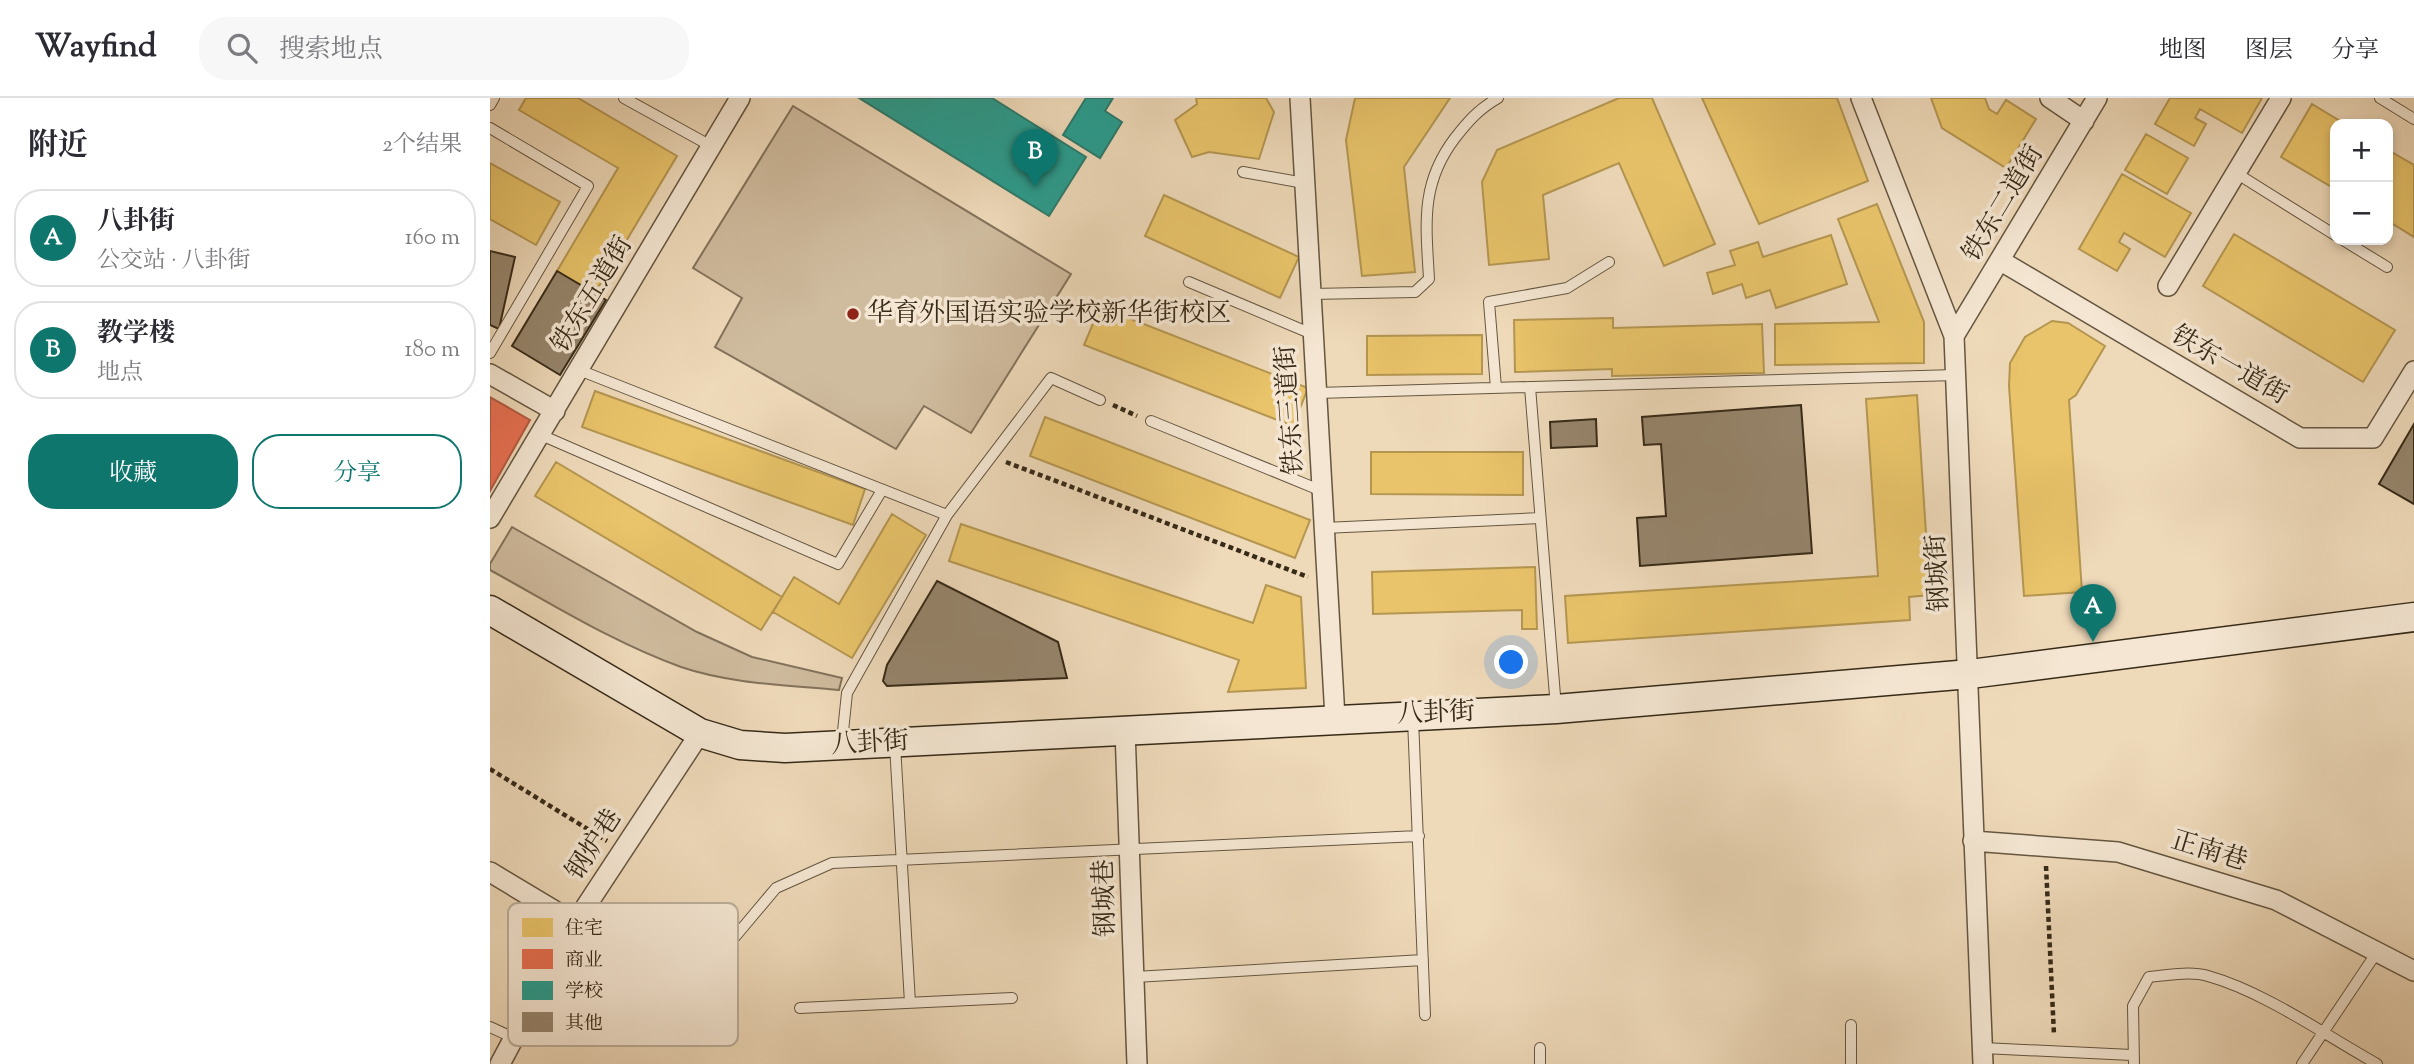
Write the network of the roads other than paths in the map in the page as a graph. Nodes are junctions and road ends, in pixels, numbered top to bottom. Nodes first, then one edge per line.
1 (494, 98) edge
2 (624, 98) edge
3 (740, 98) edge
4 (1300, 98) edge
5 (1498, 98) edge
6 (1861, 98) edge
7 (2050, 98) edge
8 (2097, 98) edge
9 (2281, 98) edge
10 (2381, 98) edge
11 (490, 105) edge
12 (2414, 119) edge
13 (2084, 121) junction
14 (490, 128) edge
15 (711, 146) junction
16 (1243, 172) dead end
17 (2236, 173) junction
18 (1304, 183) junction
19 (2330, 232) edge
20 (2351, 245) edge
21 (2001, 261) junction
22 (1609, 262) dead end
23 (2386, 267) dead end
24 (1189, 282) dead end
25 (2168, 286) dead end
26 (1311, 294) junction
27 (1312, 334) junction
28 (1954, 336) junction
29 (490, 353) edge
30 (579, 370) junction
31 (2414, 371) edge
32 (490, 374) edge
33 (1956, 375) junction
34 (1530, 387) junction
35 (1496, 388) junction
36 (1317, 393) junction
37 (1100, 400) road end
38 (555, 411) junction
39 (1151, 421) road end
40 (541, 435) junction
41 (882, 490) junction
42 (1322, 491) junction
43 (947, 515) junction
44 (490, 518) edge
45 (1540, 518) junction
46 (1324, 528) junction
47 (490, 610) edge
48 (2414, 617) edge
49 (1969, 674) junction
50 (1556, 709) junction
51 (1413, 715) junction
52 (1335, 718) junction
53 (1125, 730) junction
54 (700, 733) junction
55 (895, 742) junction
56 (842, 745) junction
57 (1419, 836) junction
58 (1973, 841) junction
59 (1131, 848) junction
60 (903, 860) junction
61 (490, 872) edge
62 (542, 903) edge
63 (588, 903) edge
64 (738, 933) edge
65 (2377, 952) junction
66 (1423, 960) junction
67 (2414, 971) edge
68 (1135, 977) junction
69 (1012, 998) dead end
70 (910, 1003) junction
71 (800, 1008) dead end
72 (1425, 1015) dead end
73 (1851, 1025) dead end
74 (490, 1027) edge
75 (2323, 1033) junction
76 (508, 1035) edge
77 (510, 1046) edge
78 (1540, 1048) dead end
79 (1983, 1056) edge
80 (2133, 1059) edge
81 (500, 1064) edge
82 (1137, 1064) edge
83 (1540, 1064) edge
84 (1851, 1064) edge
85 (2302, 1064) edge
86 (2377, 1064) edge

1 - 11 lane
2 - 15 lane
3 - 15 street, 铁东五道街
4 - 18 street, 铁东三道街
5 - 26 lane
6 - 28 street, 钢城街
7 - 13 street
8 - 13 street, 铁东二道街
9 - 17 street
10 - 12 lane
13 - 21 street, 铁东二道街
14 - 29 lane
15 - 30 street, 铁东五道街
16 - 18 lane
17 - 19 lane
17 - 25 street
18 - 26 street, 铁东三道街
20 - 23 lane
21 - 28 street, 铁东二道街
21 - 31 street, 铁东一道街
22 - 35 lane
24 - 27 lane
26 - 27 street, 铁东三道街
27 - 36 street, 铁东三道街
28 - 33 street, 钢城街
30 - 38 street, 铁东五道街
30 - 41 lane
32 - 38 street
33 - 34 lane
33 - 49 street, 钢城街
34 - 35 lane
34 - 45 lane
35 - 36 lane
36 - 42 street, 铁东三道街
37 - 43 lane
38 - 40 street, 铁东五道街
39 - 42 lane
40 - 41 lane
40 - 44 street, 铁东五道街
41 - 43 lane
42 - 46 street, 铁东三道街
43 - 56 lane
45 - 46 lane
45 - 50 lane
46 - 52 street, 铁东三道街
47 - 54 street, 八卦街
48 - 49 street, 八卦街
49 - 50 street, 八卦街
49 - 58 street, 钢城街
50 - 51 street, 八卦街
51 - 52 street, 八卦街
51 - 57 lane
52 - 53 street, 八卦街
53 - 55 street, 八卦街
53 - 59 street, 钢城巷
54 - 56 street, 八卦街
54 - 63 street, 钢炉巷
55 - 56 street, 八卦街
55 - 60 lane
57 - 59 lane
57 - 66 lane
58 - 65 street, 正南巷
58 - 79 street, 钢城街
59 - 60 lane
59 - 68 street, 钢城巷
60 - 64 lane
60 - 70 lane
61 - 62 street
65 - 67 street, 正南巷
65 - 75 lane
66 - 68 lane
66 - 72 lane
68 - 82 street, 钢城巷
69 - 70 lane
70 - 71 lane
73 - 84 lane
74 - 76 lane
75 - 80 lane
75 - 85 lane
75 - 86 lane
77 - 81 street, 钢炉巷
78 - 83 lane
79 - 80 lane

